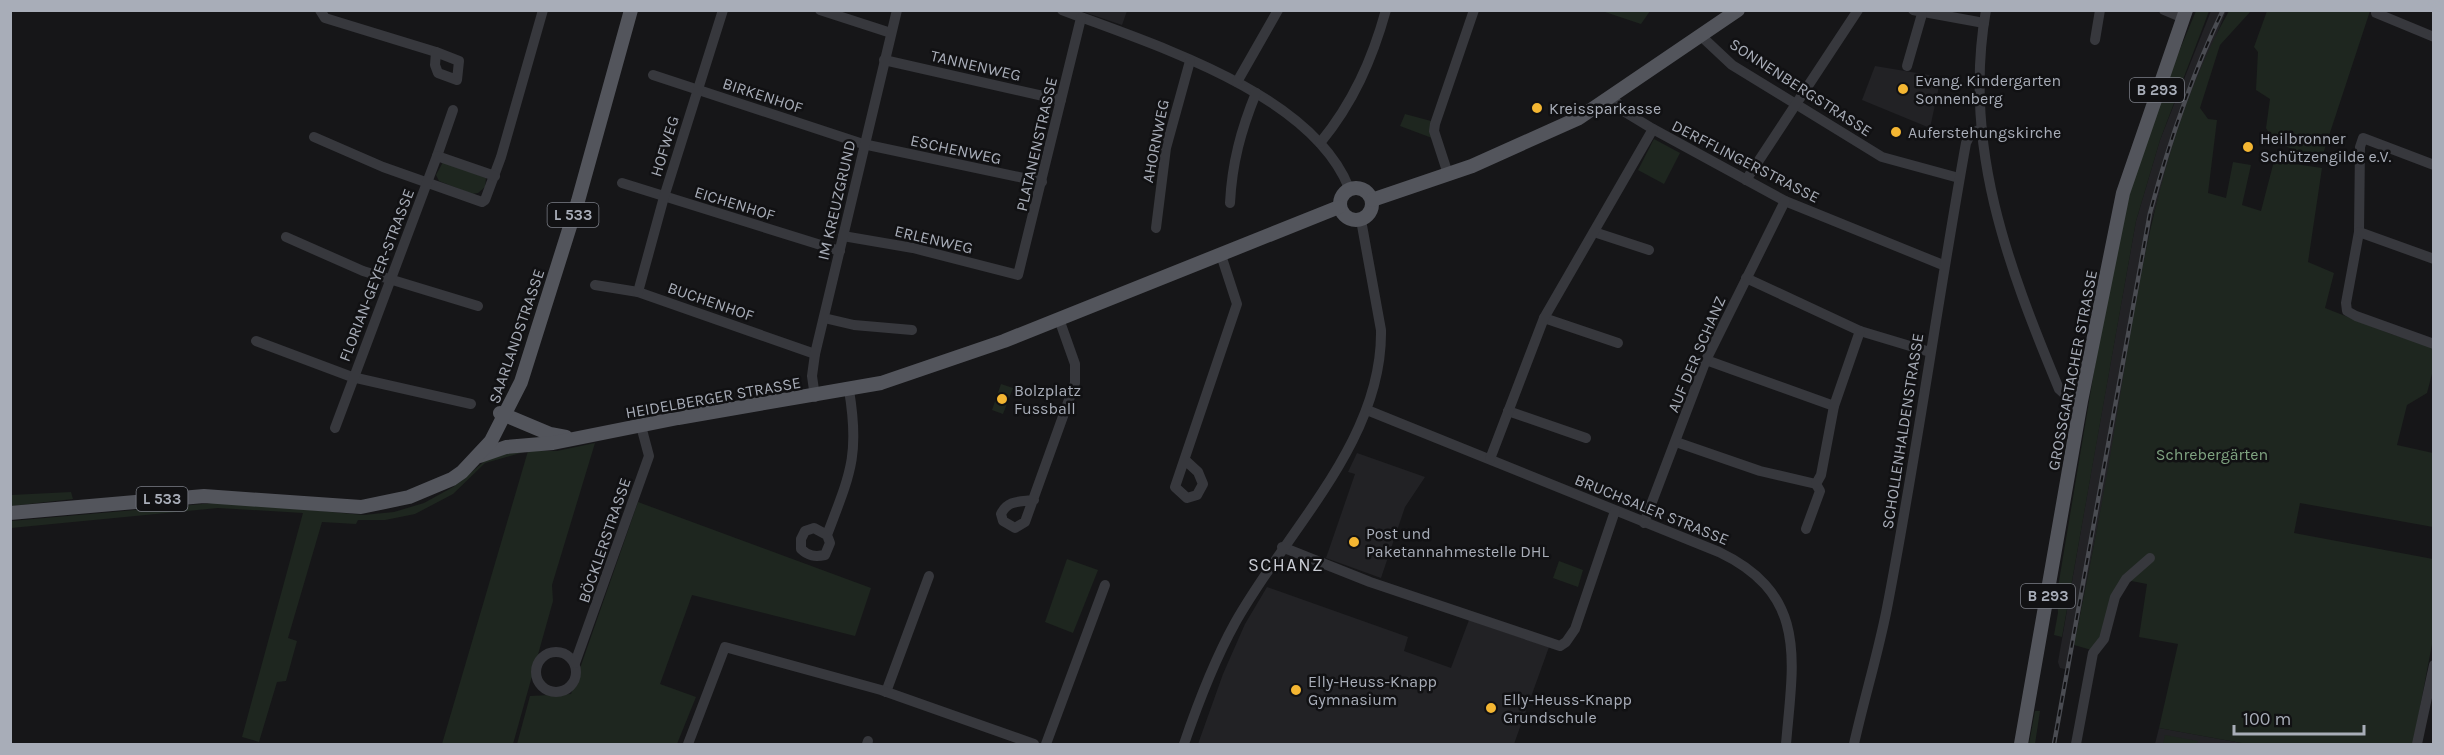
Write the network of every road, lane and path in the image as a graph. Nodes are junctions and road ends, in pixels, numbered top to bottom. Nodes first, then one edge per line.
1 (320, 10) edge
2 (543, 10) edge
3 (622, 10) edge
4 (631, 10) edge
5 (723, 10) edge
6 (820, 10) edge
7 (897, 10) edge
8 (1062, 10) edge
9 (1278, 10) edge
10 (1386, 10) edge
11 (1474, 10) edge
12 (1738, 10) edge
13 (1858, 10) edge
14 (1986, 10) edge
15 (2100, 10) edge
16 (2164, 10) edge
17 (1918, 12) edge
18 (2376, 13) dead end
19 (2185, 14) edge
20 (1081, 18) junction
21 (1984, 22) junction
22 (891, 33) junction
23 (1700, 35) junction
24 (2433, 37) edge
25 (2095, 40) dead end
26 (436, 52) dead end
27 (885, 60) junction
28 (1190, 61) junction
29 (1908, 66) dead end
30 (653, 75) dead end
31 (1237, 82) junction
32 (698, 89) junction
33 (1256, 93) junction
34 (1611, 96) junction
35 (1062, 100) junction
36 (1795, 104) junction
37 (453, 110) dead end
38 (1653, 129) junction
39 (1982, 129) junction
40 (314, 137) dead end
41 (1320, 143) junction
42 (864, 144) junction
43 (437, 156) junction
44 (2433, 165) edge
45 (1448, 174) junction
46 (495, 176) junction
47 (1959, 178) junction
48 (1746, 180) junction
49 (1042, 182) junction
50 (428, 183) junction
51 (622, 183) dead end
52 (1349, 188) junction
53 (664, 196) junction
54 (1372, 200) junction
55 (1785, 201) junction
56 (1230, 203) dead end
57 (1340, 207) junction
58 (1361, 220) junction
59 (1156, 228) dead end
60 (1594, 232) junction
61 (2360, 232) junction
62 (843, 236) junction
63 (286, 237) dead end
64 (1649, 250) dead end
65 (840, 251) junction
66 (1221, 255) junction
67 (2433, 260) edge
68 (1943, 265) junction
69 (1018, 275) joint
70 (1746, 278) junction
71 (393, 279) junction
72 (595, 285) dead end
73 (638, 292) junction
74 (478, 306) dead end
75 (824, 318) junction
76 (1544, 318) junction
77 (1059, 319) junction
78 (912, 330) dead end
79 (1860, 331) junction
80 (256, 341) dead end
81 (1618, 343) dead end
82 (2433, 344) edge
83 (1930, 352) junction
84 (815, 354) junction
85 (1706, 360) junction
86 (352, 377) junction
87 (849, 390) junction
88 (815, 397) junction
89 (2081, 401) junction
90 (471, 404) dead end
91 (1834, 406) junction
92 (1367, 410) junction
93 (1508, 411) junction
94 (500, 419) junction
95 (641, 426) junction
96 (334, 428) dead end
97 (583, 437) junction
98 (1586, 438) dead end
99 (1676, 442) junction
100 (531, 443) junction
101 (478, 457) junction
102 (1490, 459) junction
103 (1185, 460) dead end
104 (1816, 484) junction
105 (433, 487) junction
106 (1034, 500) dead end
107 (1615, 511) junction
108 (10, 513) edge
109 (1644, 523) junction
110 (1806, 529) dead end
111 (827, 535) dead end
112 (1282, 547) junction
113 (2150, 558) dead end
114 (929, 576) dead end
115 (1105, 585) dead end
116 (575, 663) dead end
117 (2433, 664) edge
118 (886, 692) junction
119 (688, 744) edge
120 (1034, 744) edge
121 (1046, 744) edge
122 (1184, 744) edge
123 (1786, 744) edge
124 (1854, 744) edge
125 (2021, 744) edge
126 (2076, 744) edge
127 (2417, 744) edge

1 - 26 street
2 - 46 street, FLORIAN-GEYER-STRASSE
3 - 94 main road, SAARLANDSTRASSE / L 533
4 - 94 main road, SAARLANDSTRASSE / L 533
5 - 32 street, HOFWEG
6 - 22 street
7 - 22 street, IM KREUZGRUND
8 - 20 street
9 - 31 street
10 - 41 street
11 - 45 street
12 - 23 main road
13 - 36 street
14 - 21 street
15 - 25 street
16 - 19 street
17 - 21 street
17 - 29 street
18 - 24 street
19 - 89 main road, GROSSGARTACHER STRASSE / B 293
20 - 28 street
20 - 35 street, PLATANENSTRASSE
21 - 39 street
22 - 27 street, IM KREUZGRUND
23 - 34 main road
23 - 36 street, SONNENBERGSTRASSE
27 - 35 street, TANNENWEG
27 - 42 street, IM KREUZGRUND
28 - 31 street
28 - 59 street, AHORNWEG
30 - 32 street, BIRKENHOF
31 - 33 street
32 - 42 street, BIRKENHOF
32 - 53 street, HOFWEG
33 - 41 street
33 - 56 street
34 - 38 street, DERFFLINGERSTRASSE
34 - 45 main road
35 - 49 street, PLATANENSTRASSE
36 - 47 street, SONNENBERGSTRASSE
36 - 48 street
37 - 43 street, FLORIAN-GEYER-STRASSE
38 - 48 street, DERFFLINGERSTRASSE
38 - 60 street
39 - 47 street, SCHOLLENHALDENSTRASSE
39 - 89 street
40 - 50 street
41 - 52 street
42 - 49 street, ESCHENWEG
42 - 62 street, IM KREUZGRUND
43 - 46 street
43 - 50 street, FLORIAN-GEYER-STRASSE
44 - 61 street
45 - 54 main road
46 - 50 street, FLORIAN-GEYER-STRASSE
47 - 68 street, SCHOLLENHALDENSTRASSE
48 - 55 street, DERFFLINGERSTRASSE
49 - 69 street, PLATANENSTRASSE
50 - 71 street, FLORIAN-GEYER-STRASSE
51 - 53 street, EICHENHOF
52 - 54 main road
52 - 57 main road
53 - 65 street, EICHENHOF
53 - 73 street, HOFWEG
54 - 58 main road
55 - 68 street, DERFFLINGERSTRASSE
55 - 70 street, AUF DER SCHANZ
57 - 58 main road
57 - 66 main road, HEIDELBERGER STRASSE
58 - 92 street
60 - 64 street
60 - 76 street
61 - 67 street
61 - 82 street
62 - 65 street, IM KREUZGRUND
62 - 69 street, ERLENWEG
63 - 71 street
65 - 75 street, IM KREUZGRUND
66 - 77 main road, HEIDELBERGER STRASSE
66 - 103 street
68 - 83 street, SCHOLLENHALDENSTRASSE
70 - 79 street
70 - 85 street, AUF DER SCHANZ
71 - 74 street
71 - 86 street, FLORIAN-GEYER-STRASSE
72 - 73 street, BUCHENHOF
73 - 84 street, BUCHENHOF
75 - 78 street
75 - 84 street, IM KREUZGRUND
76 - 81 street
76 - 93 street
77 - 87 main road, HEIDELBERGER STRASSE
77 - 106 street
79 - 83 street
79 - 91 street
80 - 86 street
83 - 124 street, SCHOLLENHALDENSTRASSE
84 - 88 street, IM KREUZGRUND
85 - 91 street
85 - 99 street, AUF DER SCHANZ
86 - 90 street
86 - 96 street, FLORIAN-GEYER-STRASSE
87 - 88 main road, HEIDELBERGER STRASSE
87 - 111 street
88 - 95 main road, HEIDELBERGER STRASSE
89 - 125 main road, GROSSGARTACHER STRASSE / B 293
91 - 104 street
92 - 102 street, BRUCHSALER STRASSE
92 - 112 street
93 - 98 street
93 - 102 street
94 - 97 main road, HEIDELBERGER STRASSE
94 - 100 main road
94 - 101 main road, SAARLANDSTRASSE / L 533
94 - 105 main road, SAARLANDSTRASSE / L 533
95 - 97 main road, HEIDELBERGER STRASSE
95 - 116 street, BÖCKLERSTRASSE
97 - 100 main road, HEIDELBERGER STRASSE
99 - 104 street
99 - 109 street, AUF DER SCHANZ
100 - 101 main road, HEIDELBERGER STRASSE
101 - 105 main road, SAARLANDSTRASSE / L 533
102 - 107 street, BRUCHSALER STRASSE
104 - 110 street
105 - 108 main road, L 533
107 - 109 street, BRUCHSALER STRASSE
107 - 112 street
109 - 123 street, BRUCHSALER STRASSE
112 - 122 street
113 - 126 street
114 - 118 street
115 - 121 street
117 - 127 street
118 - 119 street
118 - 120 street

